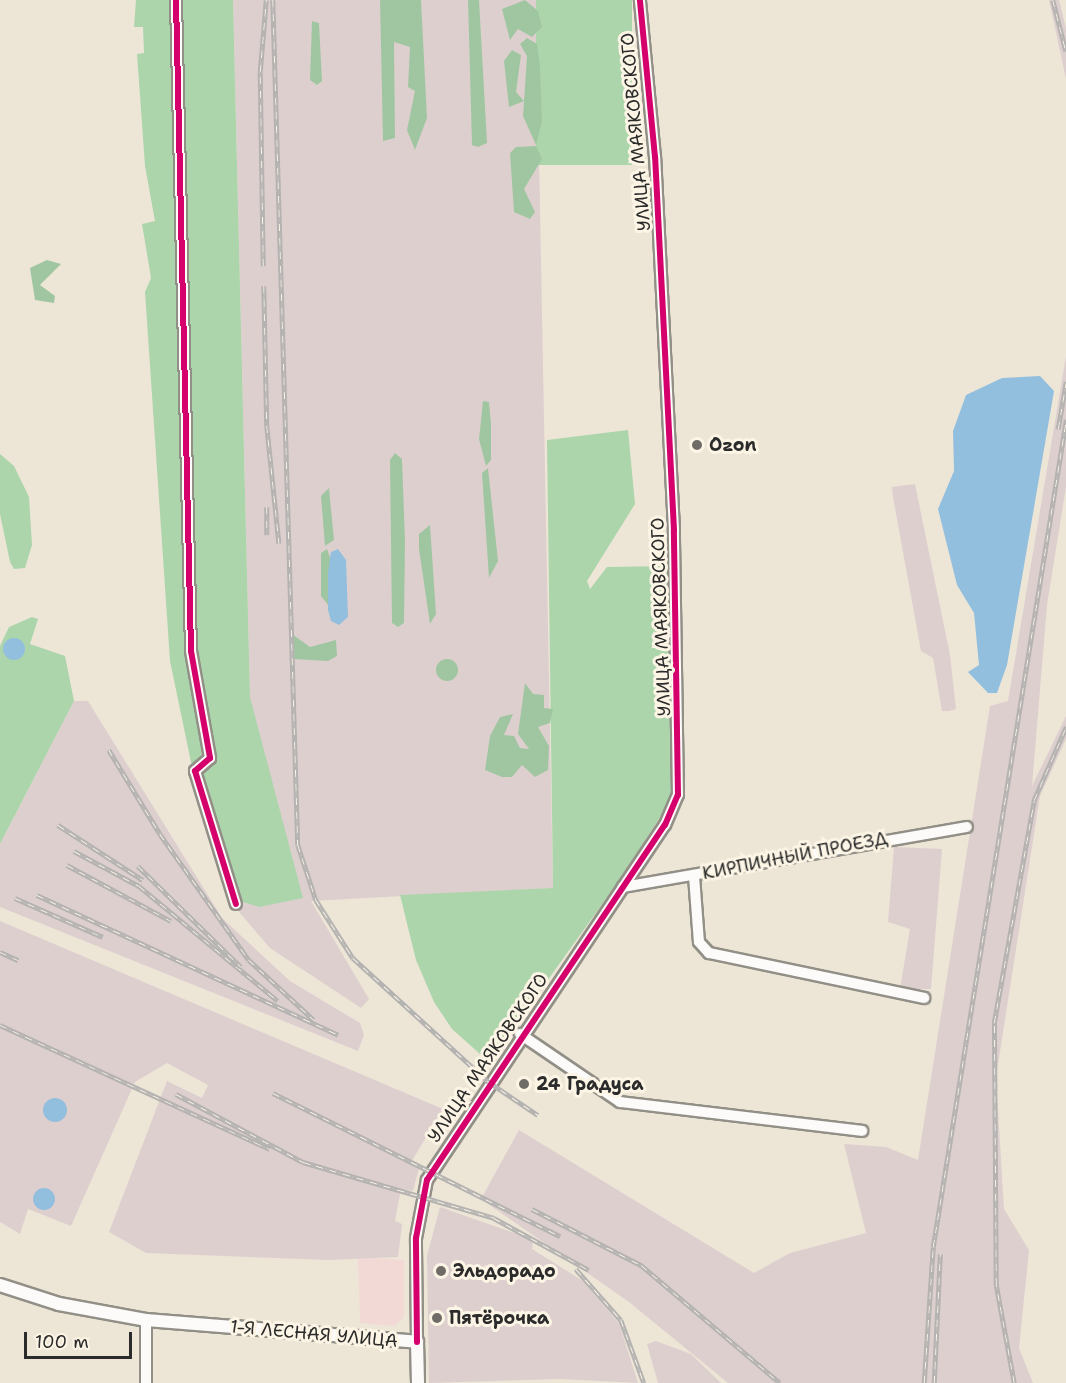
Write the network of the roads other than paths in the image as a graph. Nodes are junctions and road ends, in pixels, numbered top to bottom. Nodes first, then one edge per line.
1 (176, 0) edge
2 (640, 0) edge
3 (967, 827) dead end
4 (694, 876) junction
5 (623, 887) junction
6 (237, 904) dead end
7 (924, 998) dead end
8 (520, 1034) junction
9 (862, 1131) dead end
10 (0, 1285) edge
11 (146, 1320) junction
12 (417, 1342) junction
13 (146, 1383) edge
14 (418, 1383) edge

1 - 6 street
2 - 5 street, УЛИЦА МАЯКОВСКОГО
3 - 4 street, КИРПИЧНЫЙ ПРОЕЗД
4 - 5 street, КИРПИЧНЫЙ ПРОЕЗД
4 - 7 street
5 - 8 street, УЛИЦА МАЯКОВСКОГО
8 - 9 street
8 - 12 street, УЛИЦА МАЯКОВСКОГО
10 - 11 main road, 1-Я ЛЕСНАЯ УЛИЦА
11 - 12 main road, 1-Я ЛЕСНАЯ УЛИЦА
11 - 13 street
12 - 14 main road

